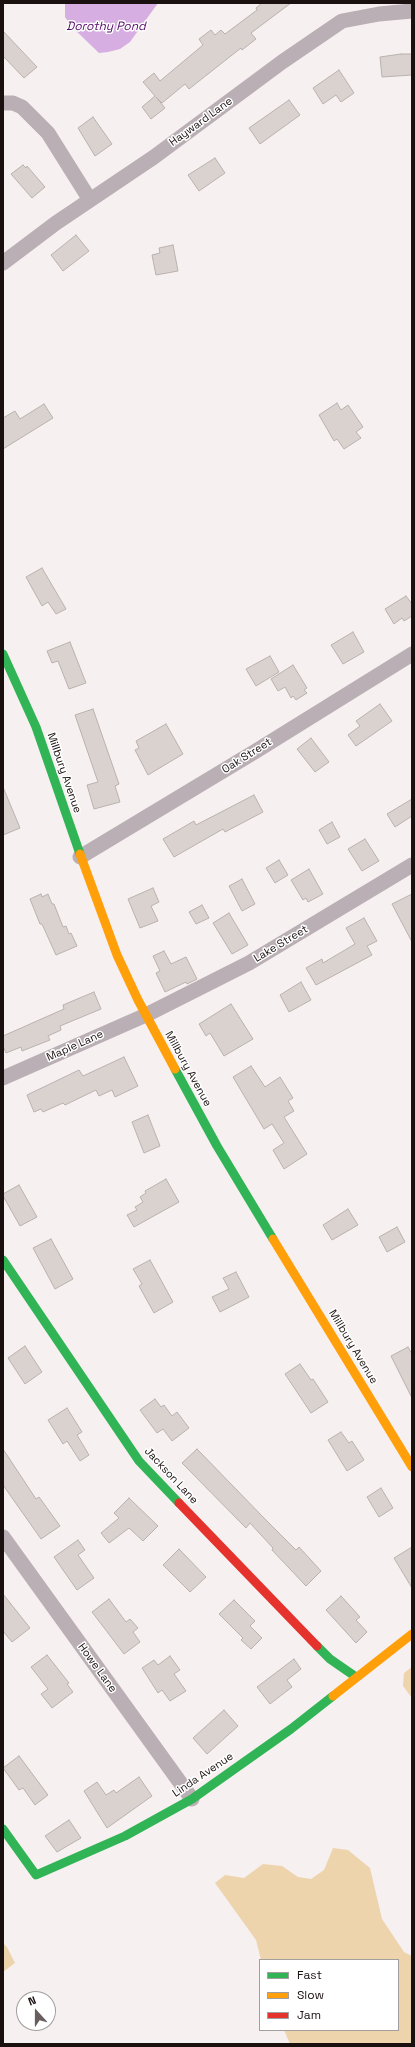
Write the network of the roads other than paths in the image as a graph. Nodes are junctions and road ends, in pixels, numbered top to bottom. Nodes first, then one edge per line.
1 (412, 11) edge
2 (3, 103) edge
3 (90, 200) junction
4 (3, 263) edge
5 (3, 654) edge
6 (412, 654) edge
7 (80, 857) junction
8 (412, 866) edge
9 (146, 1015) junction
10 (3, 1078) edge
11 (3, 1260) edge
12 (412, 1467) edge
13 (3, 1537) edge
14 (412, 1634) edge
15 (356, 1677) junction
16 (192, 1799) junction
17 (3, 1829) edge

1 - 3 street, Hayward Lane
2 - 3 street
3 - 4 street, Hayward Lane
5 - 7 street, Millbury Avenue
6 - 7 street, Oak Street
7 - 9 street, Millbury Avenue
8 - 9 street, Lake Street
9 - 10 street, Maple Lane
9 - 12 street, Millbury Avenue
11 - 15 street, Jackson Lane
13 - 16 street, Howe Lane
14 - 15 street, Linda Avenue
15 - 16 street, Linda Avenue
16 - 17 street, Linda Avenue

